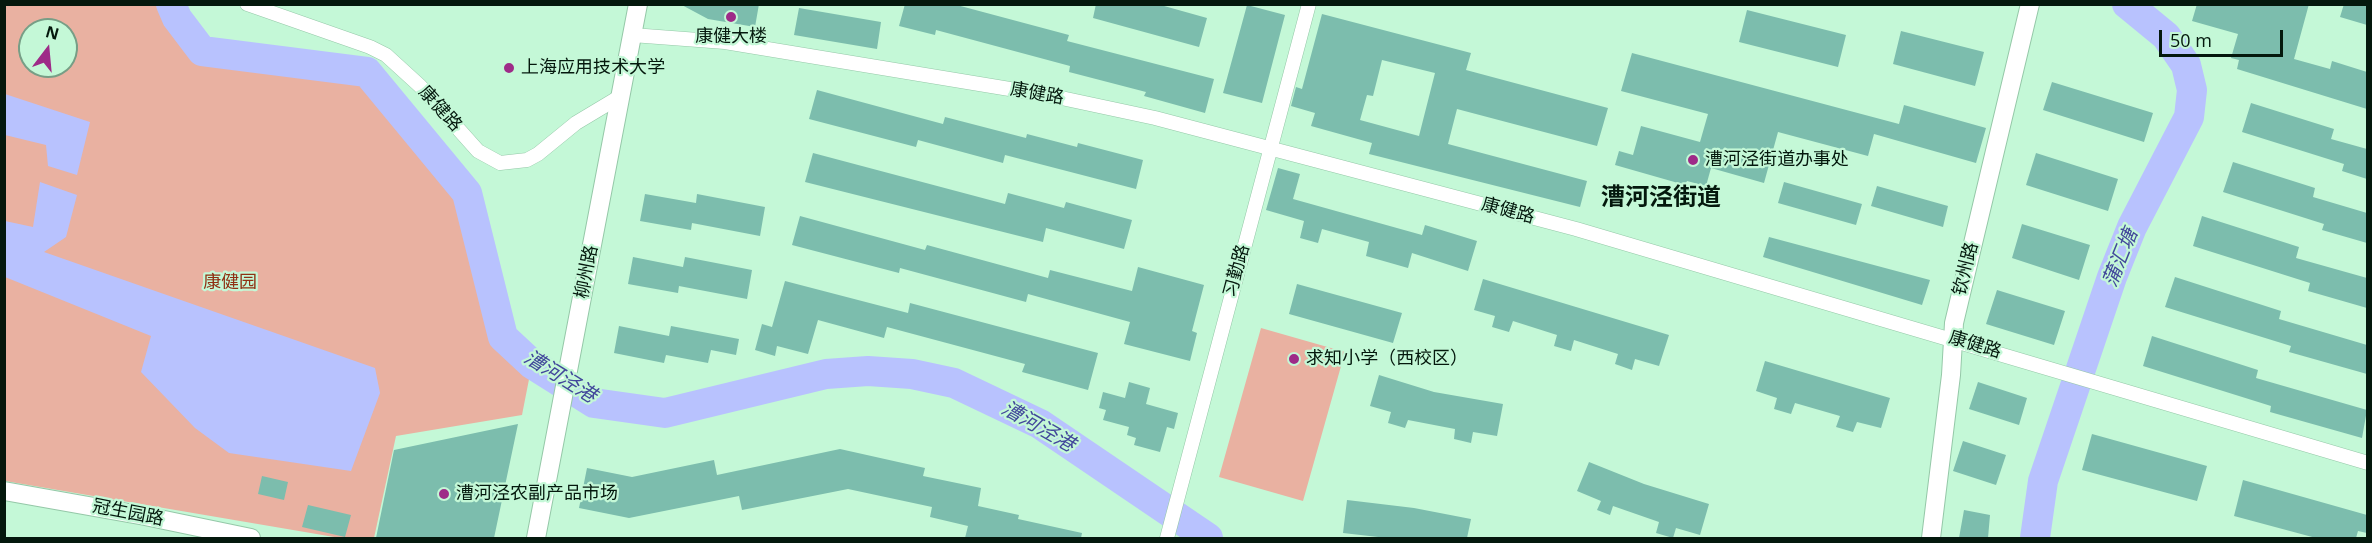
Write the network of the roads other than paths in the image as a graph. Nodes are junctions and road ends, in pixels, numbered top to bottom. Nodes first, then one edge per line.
1 (247, 4) edge
2 (638, 4) edge
3 (1309, 4) edge
4 (2030, 4) edge
5 (632, 35) junction
6 (621, 96) junction
7 (1269, 147) junction
8 (1953, 339) junction
9 (2367, 463) edge
10 (4, 492) edge
11 (251, 538) edge
12 (536, 538) edge
13 (1167, 538) edge
14 (1931, 538) edge

1 - 6 street, 康健路
2 - 5 street, 柳州路
3 - 7 street, 习勤路
4 - 8 street, 钦州路
5 - 6 street, 柳州路
5 - 7 street, 康健路
6 - 12 street, 柳州路
7 - 8 street, 康健路
7 - 13 street, 习勤路
8 - 9 street, 康健路
8 - 14 street, 钦州路
10 - 11 street, 冠生园路

